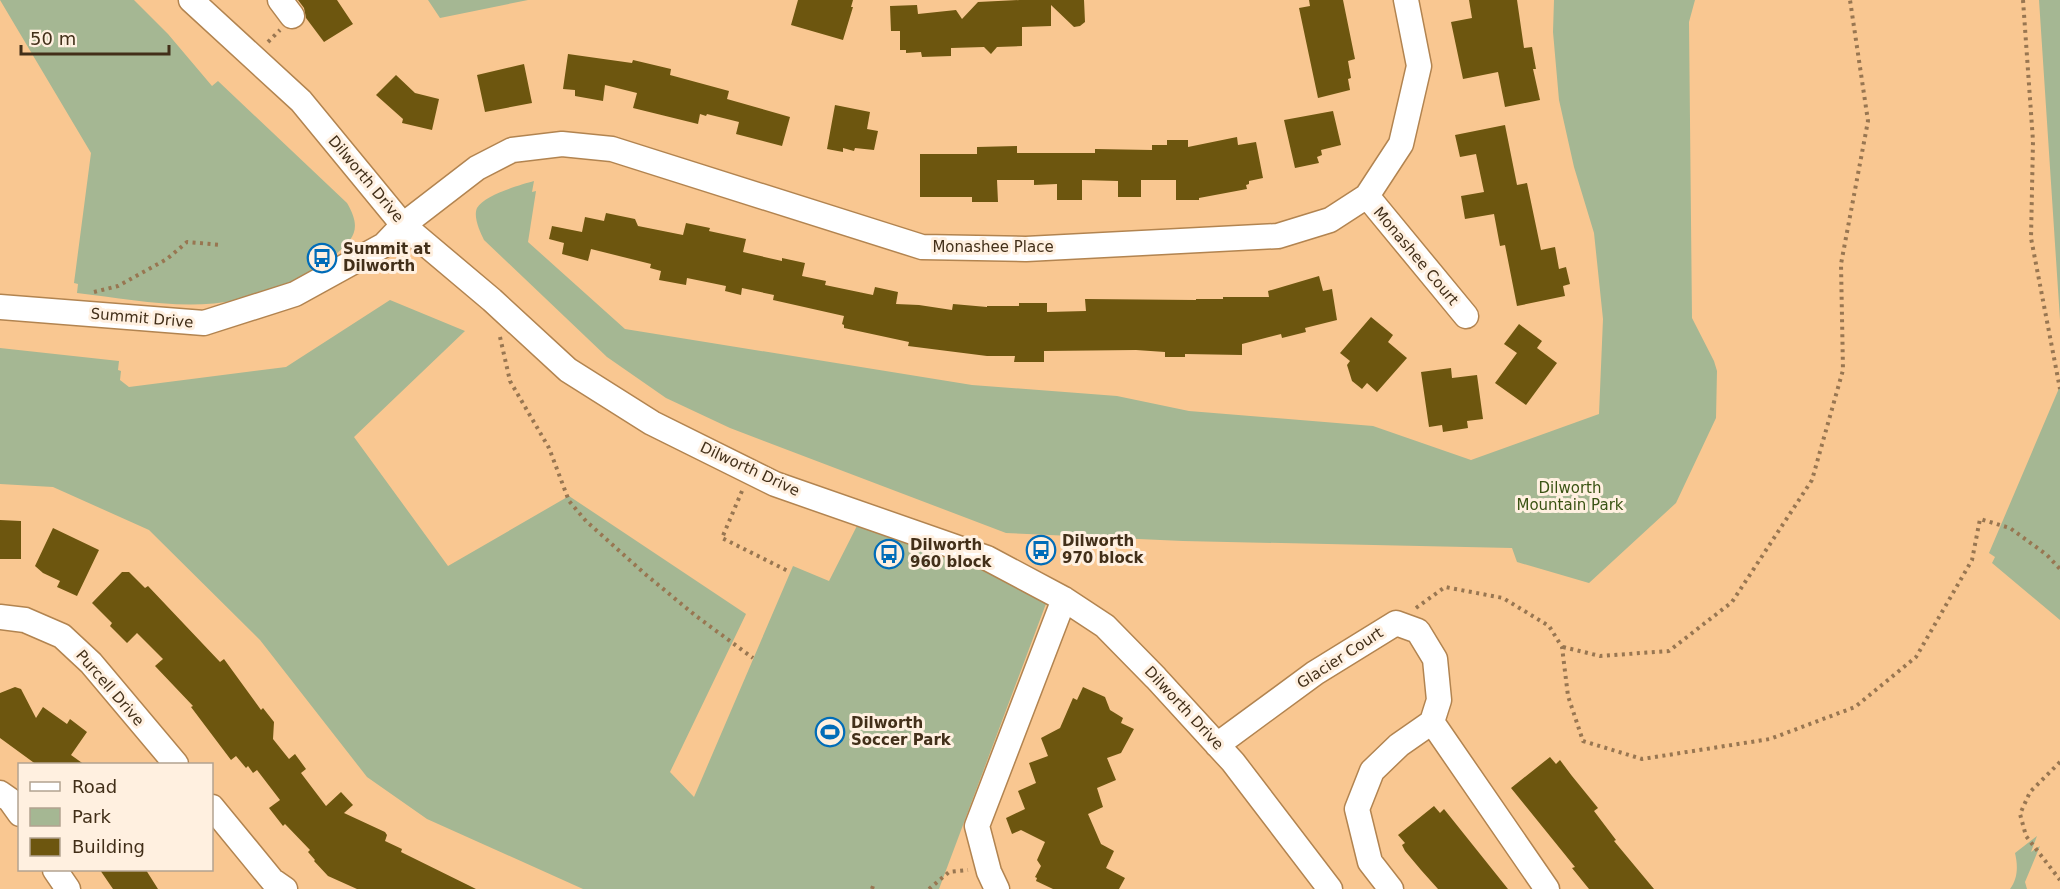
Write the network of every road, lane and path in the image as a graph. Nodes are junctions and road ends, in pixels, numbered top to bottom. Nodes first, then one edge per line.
1 (191, 0) edge
2 (1406, 0) edge
3 (1850, 0) edge
4 (2023, 0) edge
5 (286, 8) edge
6 (254, 57) junction
7 (1367, 196) junction
8 (403, 225) junction
9 (222, 245) dead end
10 (90, 292) dead end
11 (0, 307) edge
12 (1466, 316) dead end
13 (500, 335) dead end
14 (2060, 388) edge
15 (751, 470) junction
16 (2060, 569) edge
17 (788, 570) dead end
18 (1064, 599) junction
19 (0, 617) edge
20 (1396, 623) junction
21 (1562, 647) junction
22 (753, 658) dead end
23 (1432, 722) junction
24 (1217, 745) junction
25 (2060, 762) edge
26 (174, 763) edge
27 (0, 793) edge
28 (213, 808) edge
29 (18, 811) edge
30 (57, 871) edge
31 (993, 880) edge
32 (2060, 880) edge
33 (874, 883) dead end
34 (68, 889) edge
35 (285, 889) edge
36 (872, 889) edge
37 (929, 889) edge
38 (1330, 889) edge
39 (1391, 889) edge
40 (1547, 889) edge

1 - 6 street, Dilworth Drive
2 - 7 street, Monashee Place
3 - 21 path
4 - 14 path
5 - 6 path
6 - 8 street, Dilworth Drive
7 - 8 street, Monashee Place
7 - 12 street, Monashee Court
8 - 11 street, Summit Drive
8 - 15 street, Dilworth Drive
9 - 10 path
13 - 22 path
15 - 17 path
15 - 18 street, Dilworth Drive
16 - 21 path
18 - 24 street, Dilworth Drive
18 - 31 street
19 - 26 street, Purcell Drive
20 - 21 path
20 - 23 street, Glacier Court
20 - 24 street, Glacier Court
23 - 39 street
23 - 40 street
24 - 38 street, Dilworth Drive
25 - 32 path
27 - 29 street
28 - 35 street
30 - 34 street
31 - 37 path
33 - 36 path

